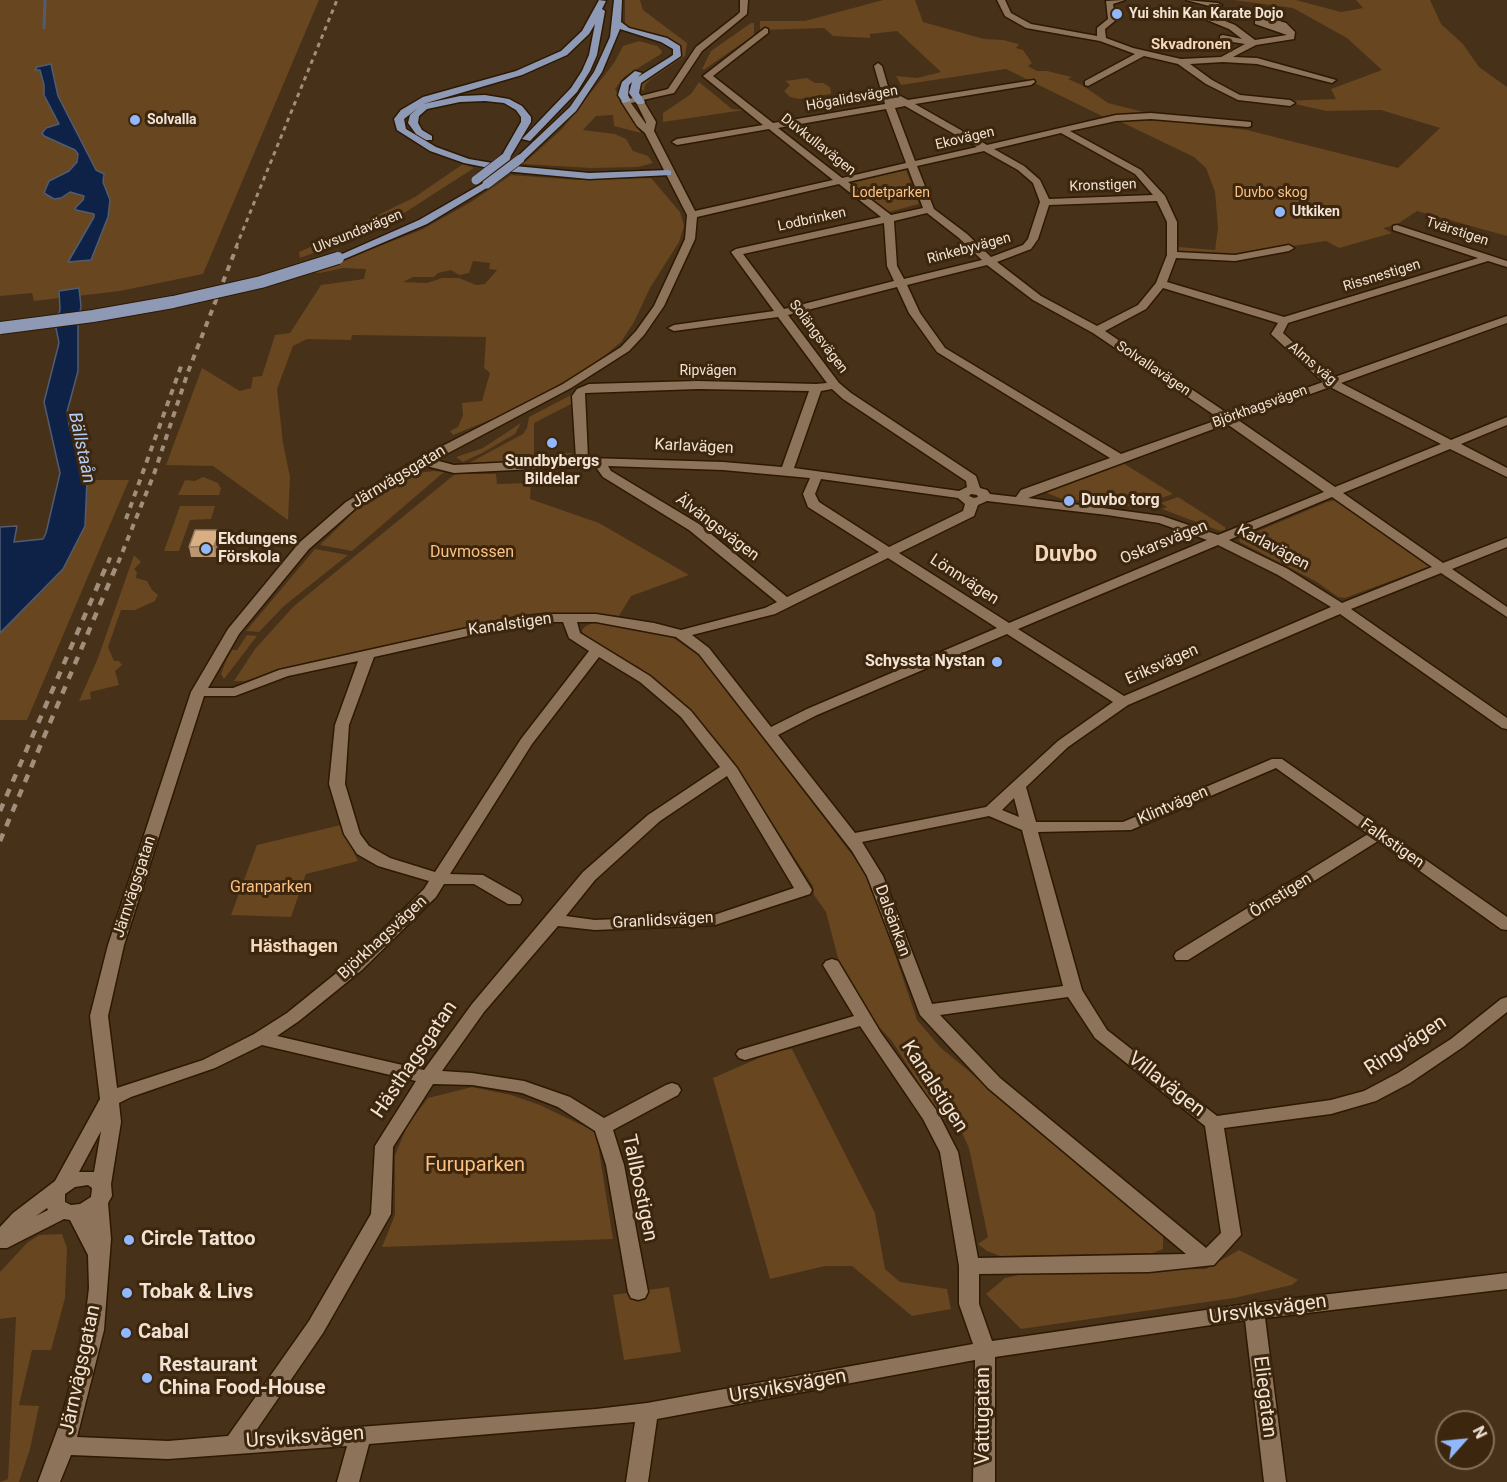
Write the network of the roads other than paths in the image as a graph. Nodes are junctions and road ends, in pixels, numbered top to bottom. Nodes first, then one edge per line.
1 (602, 0) edge
2 (618, 0) edge
3 (744, 0) edge
4 (1001, 0) edge
5 (1121, 0) edge
6 (1190, 0) edge
7 (617, 23) junction
8 (765, 31) dead end
9 (1291, 32) dead end
10 (1223, 38) dead end
11 (1102, 39) junction
12 (1254, 43) junction
13 (1143, 53) junction
14 (608, 54) junction
15 (1223, 59) junction
16 (1181, 62) junction
17 (878, 66) dead end
18 (1332, 80) dead end
19 (1031, 82) dead end
20 (1088, 83) dead end
21 (885, 91) junction
22 (639, 99) junction
23 (626, 100) junction
24 (1290, 103) dead end
25 (906, 104) junction
26 (890, 107) junction
27 (1248, 124) dead end
28 (770, 127) junction
29 (1063, 130) junction
30 (649, 131) junction
31 (677, 142) dead end
32 (987, 148) junction
33 (506, 157) junction
34 (913, 165) junction
35 (667, 170) junction
36 (840, 182) junction
37 (1161, 198) junction
38 (1045, 202) junction
39 (929, 210) junction
40 (692, 215) junction
41 (889, 219) junction
42 (1397, 228) dead end
43 (1289, 248) dead end
44 (736, 252) joint
45 (332, 255) junction
46 (1172, 255) junction
47 (1488, 258) junction
48 (989, 261) junction
49 (1507, 264) edge
50 (900, 283) junction
51 (1161, 284) junction
52 (781, 313) junction
53 (1507, 318) edge
54 (0, 321) edge
55 (1284, 321) junction
56 (0, 328) edge
57 (674, 328) dead end
58 (1096, 331) junction
59 (1330, 382) junction
60 (835, 385) junction
61 (816, 388) junction
62 (1228, 419) junction
63 (1507, 421) edge
64 (1449, 445) junction
65 (1119, 459) junction
66 (423, 461) junction
67 (582, 462) junction
68 (598, 462) junction
69 (787, 471) junction
70 (1507, 473) edge
71 (817, 475) junction
72 (1335, 493) junction
73 (973, 496) junction
74 (1019, 502) junction
75 (1219, 540) junction
76 (1507, 542) edge
77 (887, 551) junction
78 (1443, 569) junction
79 (786, 603) junction
80 (1341, 608) junction
81 (1507, 613) edge
82 (569, 618) junction
83 (1007, 629) junction
84 (681, 634) junction
85 (597, 650) junction
86 (368, 653) junction
87 (198, 692) junction
88 (1123, 702) junction
89 (1505, 720) edge
90 (770, 733) junction
91 (1277, 762) joint
92 (729, 768) junction
93 (1018, 785) junction
94 (991, 810) junction
95 (1029, 828) junction
96 (1379, 834) junction
97 (851, 838) junction
98 (439, 879) junction
99 (804, 890) joint
100 (514, 900) dead end
101 (554, 920) junction
102 (1507, 925) edge
103 (1182, 957) dead end
104 (832, 966) dead end
105 (1073, 991) junction
106 (1507, 1003) edge
107 (926, 1011) junction
108 (864, 1019) junction
109 (260, 1038) junction
110 (745, 1054) dead end
111 (428, 1077) junction
112 (672, 1090) dead end
113 (108, 1101) junction
114 (1214, 1123) junction
115 (603, 1127) junction
116 (60, 1187) junction
117 (99, 1193) junction
118 (69, 1212) junction
119 (0, 1242) edge
120 (98, 1255) junction
121 (1207, 1260) junction
122 (969, 1266) junction
123 (1507, 1281) edge
124 (638, 1292) dead end
125 (1254, 1311) junction
126 (985, 1350) junction
127 (647, 1412) junction
128 (361, 1434) junction
129 (235, 1444) junction
130 (64, 1446) junction
131 (49, 1482) edge
132 (348, 1482) edge
133 (637, 1482) edge
134 (984, 1482) edge
135 (1275, 1482) edge

1 - 33 main road, Ulvsundavägen
1 - 35 main road
2 - 7 main road, Ulvsundavägen
3 - 22 street
4 - 11 street
5 - 11 street
6 - 12 street
7 - 14 main road, Ulvsundavägen
7 - 22 main road
8 - 28 street, Duvkullavägen
9 - 12 street
10 - 12 street
11 - 13 street
12 - 15 street
13 - 16 street
13 - 20 street
14 - 23 main road
14 - 45 main road, Ulvsundavägen, bridge
15 - 16 street
15 - 18 street
16 - 24 street
17 - 21 street
19 - 25 street, Högalidsvägen
21 - 25 street
21 - 26 street
22 - 23 street
22 - 30 street
23 - 30 street
25 - 26 street, Högalidsvägen
25 - 32 street
26 - 28 street, Högalidsvägen
26 - 34 street
27 - 29 street, Ekovägen
28 - 31 street, Högalidsvägen
28 - 36 street, Duvkullavägen
29 - 32 street, Ekovägen
29 - 37 street
30 - 35 street
32 - 34 street, Ekovägen
32 - 38 street
33 - 35 main road
33 - 45 main road, Ulvsundavägen, bridge
34 - 36 street, Ekovägen
34 - 39 street
35 - 40 street
36 - 40 street, Ekovägen
36 - 41 street, Duvkullavägen
37 - 38 street, Kronstigen
37 - 46 street
38 - 48 street, Rinkebyvägen
39 - 41 street, Lodbrinken
39 - 48 street, Solvallavägen
40 - 66 street, Järnvägsgatan
41 - 44 street, Lodbrinken
41 - 50 street
42 - 47 street, Tvärstigen
43 - 46 street
44 - 52 street, Solängsvägen
45 - 54 main road, Ulvsundavägen
45 - 56 main road, Ulvsundavägen, bridge
46 - 51 street
47 - 49 street, Tvärstigen
47 - 55 street, Rissnestigen
48 - 50 street, Rinkebyvägen
48 - 58 street, Solvallavägen
50 - 52 street, Rinkebyvägen
50 - 65 street
51 - 55 street, Alms väg
51 - 58 street
52 - 57 street, Rinkebyvägen
52 - 60 street, Solängsvägen
53 - 59 street, Björkhagsvägen
55 - 59 street, Alms väg
58 - 62 street, Solvallavägen
59 - 62 street, Björkhagsvägen
59 - 64 street, Alms väg
60 - 61 street, Ripvägen
60 - 73 street, Solängsvägen
61 - 67 street, Ripvägen
61 - 69 street
62 - 65 street, Björkhagsvägen
62 - 72 street, Solvallavägen
63 - 64 street, Oskarsvägen
64 - 70 street, Alms väg
64 - 72 street, Oskarsvägen
65 - 74 street, Björkhagsvägen
66 - 67 street, Karlavägen
66 - 87 street, Järnvägsgatan
67 - 68 street, Karlavägen
68 - 69 street, Karlavägen
68 - 79 street, Älvängsvägen
69 - 71 street, Karlavägen
71 - 73 street, Karlavägen
71 - 77 street, Lönnvägen
72 - 75 street, Oskarsvägen
72 - 78 street, Solvallavägen
73 - 74 street, Karlavägen
73 - 77 street
74 - 75 street, Karlavägen
75 - 80 street, Karlavägen
75 - 83 street, Oskarsvägen
76 - 78 street, Eriksvägen
77 - 79 street
77 - 83 street, Lönnvägen
78 - 80 street, Eriksvägen
78 - 81 street, Solvallavägen
79 - 84 street
80 - 88 street, Eriksvägen
80 - 89 street, Karlavägen
82 - 84 street, Dalsänkan
82 - 85 street, Kanalstigen
82 - 86 street, Kanalstigen
83 - 88 street, Lönnvägen
83 - 90 street, Oskarsvägen
84 - 90 street, Dalsänkan
85 - 92 street, Kanalstigen
85 - 98 street, Björkhagsvägen
86 - 87 street, Kanalstigen
86 - 98 street
87 - 113 street, Järnvägsgatan
88 - 93 street, Eriksvägen
90 - 97 street, Dalsänkan
91 - 95 street, Klintvägen
91 - 96 street, Falkstigen
92 - 99 street, Kanalstigen
92 - 101 street, Hästhagsgatan
93 - 94 street, Eriksvägen
93 - 95 street, Villavägen
94 - 95 street
94 - 97 street
95 - 105 street, Villavägen
96 - 102 street, Falkstigen
96 - 103 street, Örnstigen
97 - 107 street, Dalsänkan
98 - 100 street
98 - 109 street, Björkhagsvägen
99 - 101 street, Granlidsvägen
101 - 111 street, Hästhagsgatan
104 - 108 street, Kanalstigen
105 - 107 street
105 - 114 street, Villavägen
106 - 114 street, Ringvägen
107 - 121 street, Dalsänkan
108 - 110 street
108 - 122 street, Kanalstigen
109 - 111 street, Tallbostigen
109 - 113 street, Björkhagsvägen
111 - 115 street, Tallbostigen
111 - 129 street, Hästhagsgatan
112 - 115 street
113 - 116 street
113 - 117 street, Järnvägsgatan
114 - 121 street, Villavägen
115 - 124 street, Tallbostigen
116 - 117 street
116 - 118 street, Järnvägsgatan
116 - 119 street
117 - 118 street
117 - 120 street, Järnvägsgatan
118 - 119 street
118 - 120 street, Järnvägsgatan
120 - 130 street, Järnvägsgatan
121 - 122 street
122 - 126 street, Kanalstigen
123 - 125 street, Ursviksvägen
125 - 126 street, Ursviksvägen
125 - 135 street, Eliegatan
126 - 127 street, Ursviksvägen
126 - 134 street, Vattugatan
127 - 128 street, Ursviksvägen
127 - 133 street
128 - 129 street, Ursviksvägen
128 - 132 street
129 - 130 street, Ursviksvägen
130 - 131 street, Järnvägsgatan

